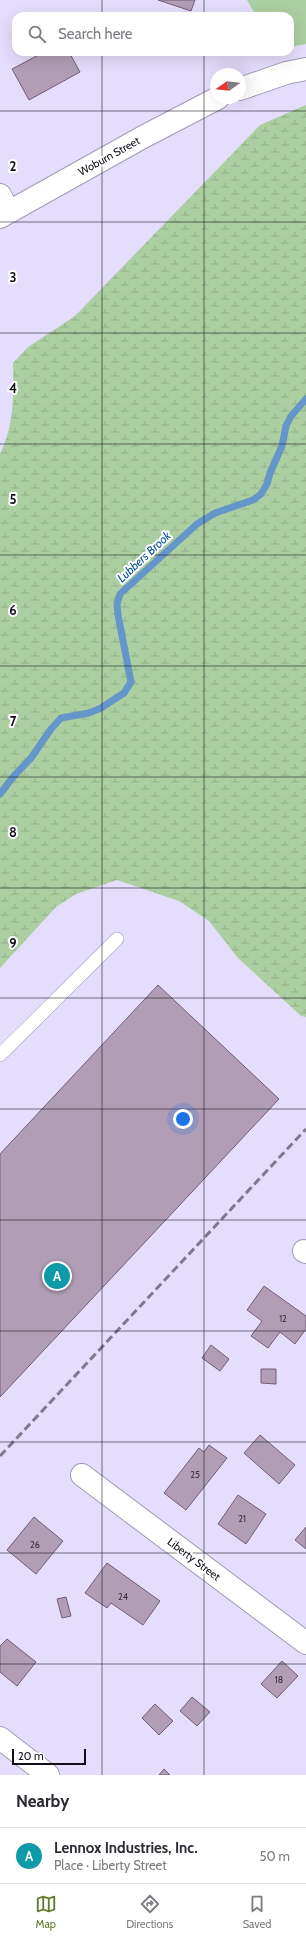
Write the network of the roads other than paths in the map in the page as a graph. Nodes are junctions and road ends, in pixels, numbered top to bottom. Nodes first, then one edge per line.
1 (306, 69) edge
2 (246, 87) edge
3 (210, 102) edge
4 (3, 208) edge
5 (116, 938) dead end
6 (0, 1054) edge
7 (82, 1475) dead end
8 (306, 1643) edge
9 (0, 1738) edge
10 (48, 1775) edge

1 - 2 street
3 - 4 street, Woburn Street
5 - 6 lane
7 - 8 street, Liberty Street
9 - 10 street

